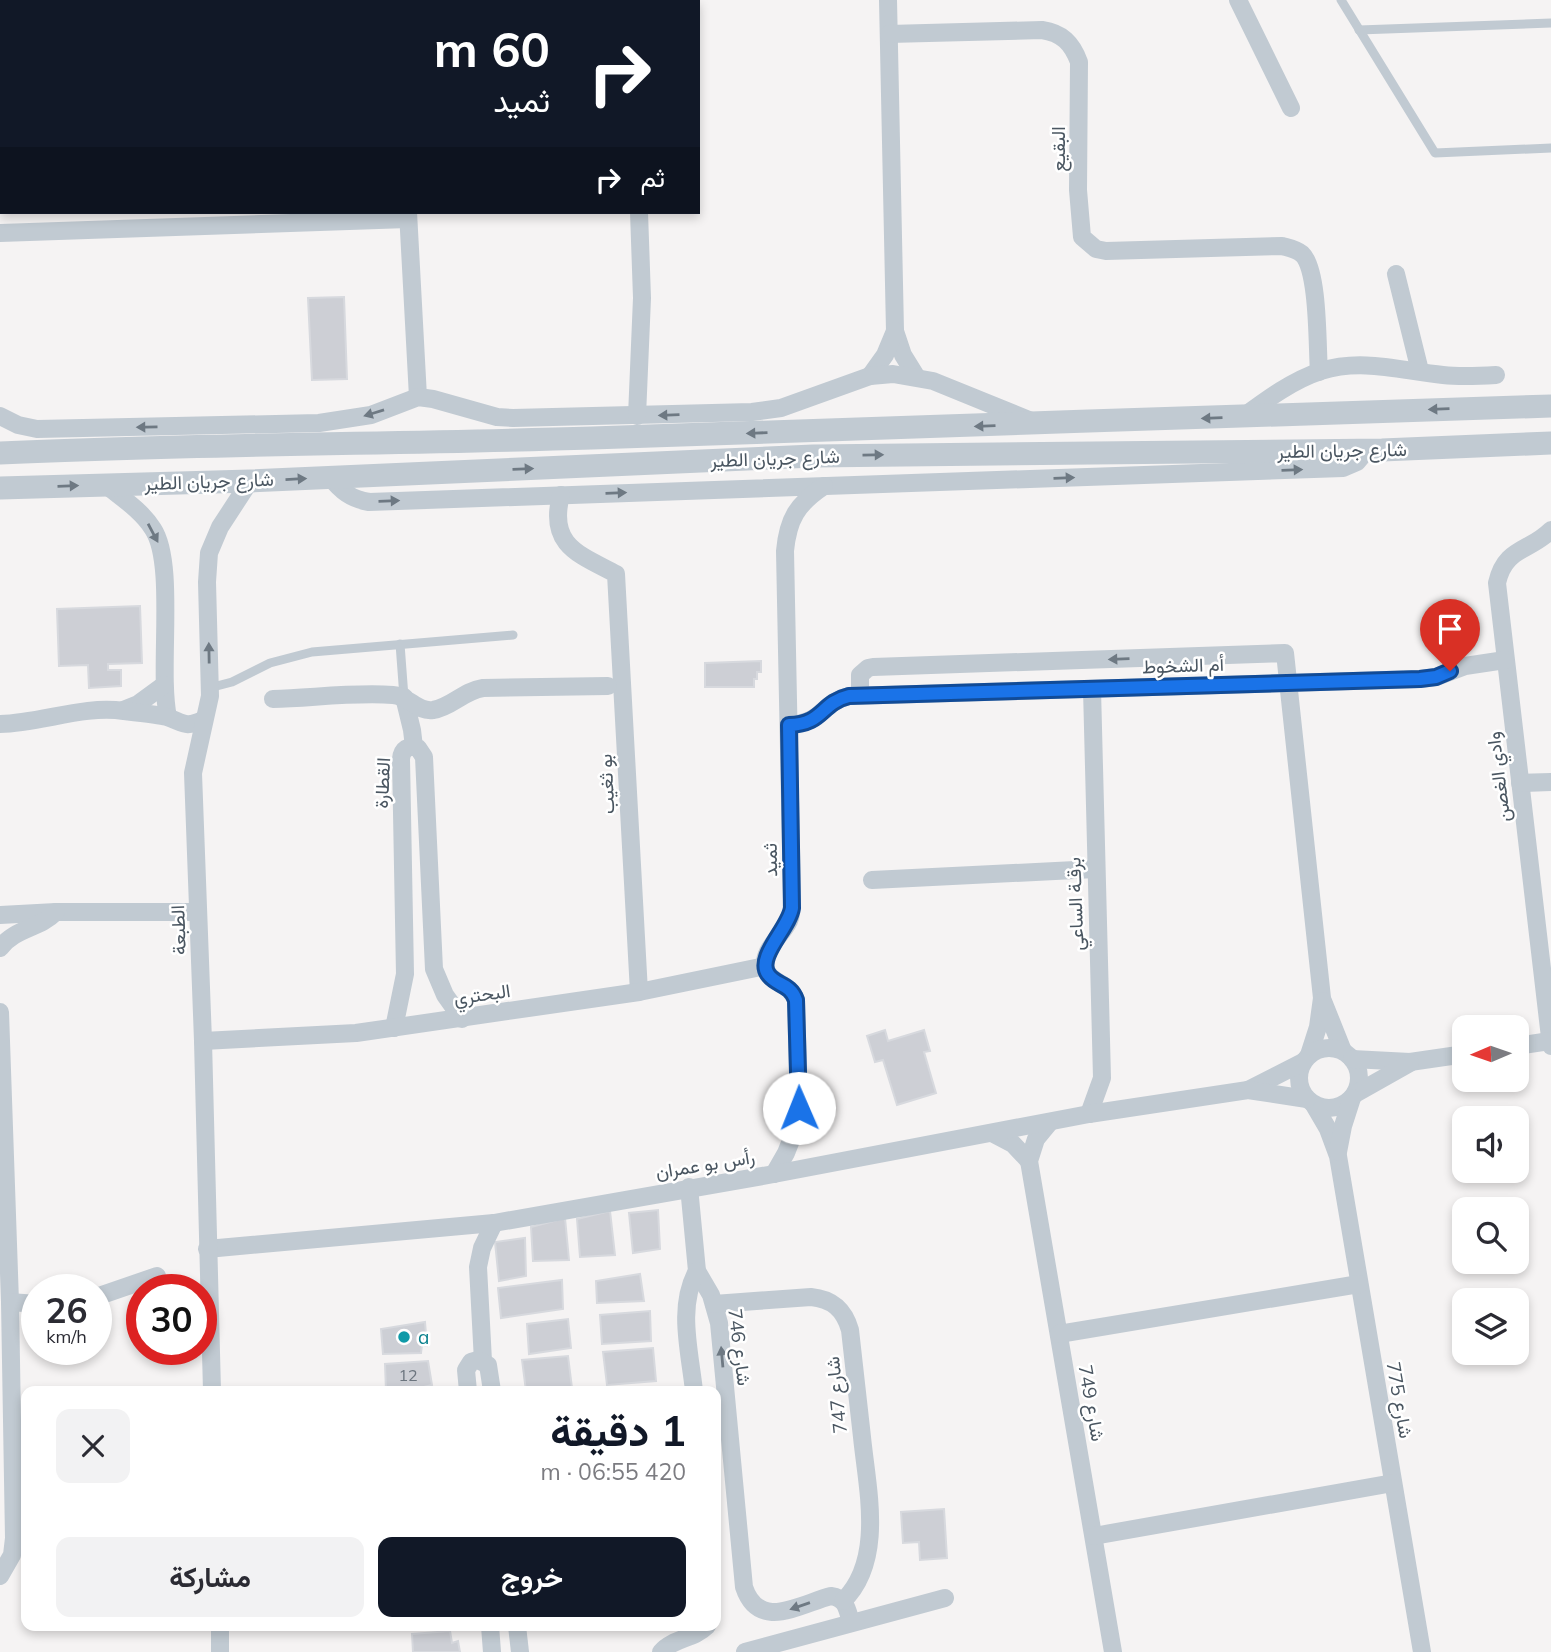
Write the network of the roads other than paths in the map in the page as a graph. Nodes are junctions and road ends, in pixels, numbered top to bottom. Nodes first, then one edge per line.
1 (888, 0) edge
2 (1238, 0) edge
3 (1341, 0) edge
4 (1551, 23) edge
5 (1359, 30) junction
6 (890, 34) junction
7 (1291, 108) dead end
8 (1551, 148) edge
9 (639, 214) edge
10 (408, 215) edge
11 (183, 219) edge
12 (0, 233) edge
13 (1396, 274) dead end
14 (895, 331) junction
15 (1318, 372) junction
16 (1420, 372) junction
17 (1496, 374) dead end
18 (870, 376) junction
19 (916, 376) junction
20 (418, 397) junction
21 (1551, 405) edge
22 (0, 415) edge
23 (637, 416) junction
24 (1243, 416) junction
25 (1041, 424) junction
26 (1551, 443) edge
27 (186, 446) junction
28 (0, 453) edge
29 (1160, 463) junction
30 (330, 477) junction
31 (250, 481) junction
32 (186, 482) junction
33 (106, 485) junction
34 (824, 486) junction
35 (0, 488) edge
36 (769, 488) junction
37 (561, 495) junction
38 (790, 519) junction
39 (1551, 530) edge
40 (513, 635) dead end
41 (400, 644) junction
42 (1505, 660) junction
43 (1027, 663) junction
44 (909, 667) junction
45 (1288, 682) junction
46 (164, 685) junction
47 (608, 686) dead end
48 (209, 688) junction
49 (1091, 689) junction
50 (1028, 690) junction
51 (910, 692) junction
52 (860, 695) junction
53 (404, 697) junction
54 (273, 699) dead end
55 (123, 710) junction
56 (168, 717) junction
57 (203, 720) junction
58 (0, 724) edge
59 (789, 725) junction
60 (414, 747) junction
61 (1551, 782) edge
62 (1520, 783) junction
63 (1095, 869) junction
64 (872, 880) dead end
65 (56, 912) junction
66 (198, 912) junction
67 (0, 915) edge
68 (0, 948) edge
69 (765, 966) junction
70 (639, 992) junction
71 (1322, 998) junction
72 (0, 1012) edge
73 (462, 1019) junction
74 (394, 1028) junction
75 (203, 1041) junction
76 (1550, 1041) edge
77 (1530, 1044) edge
78 (1551, 1046) edge
79 (1347, 1055) junction
80 (1452, 1056) edge
81 (1306, 1059) junction
82 (1410, 1062) junction
83 (1248, 1090) junction
84 (1353, 1096) junction
85 (1310, 1102) junction
86 (1089, 1114) junction
87 (1050, 1122) junction
88 (992, 1133) junction
89 (1338, 1156) junction
90 (1029, 1161) junction
91 (774, 1174) junction
92 (689, 1187) junction
93 (494, 1223) junction
94 (207, 1249) junction
95 (697, 1270) junction
96 (1359, 1284) junction
97 (10, 1302) junction
98 (21, 1303) edge
99 (714, 1304) junction
100 (1059, 1334) junction
101 (484, 1361) junction
102 (212, 1386) edge
103 (468, 1386) edge
104 (492, 1386) edge
105 (694, 1386) edge
106 (1394, 1483) junction
107 (725, 1489) edge
108 (1094, 1536) junction
109 (0, 1576) edge
110 (945, 1598) dead end
111 (843, 1601) junction
112 (850, 1622) junction
113 (220, 1631) edge
114 (490, 1631) edge
115 (518, 1631) edge
116 (701, 1631) edge
117 (220, 1652) edge
118 (492, 1652) edge
119 (520, 1652) edge
120 (661, 1652) edge
121 (745, 1652) edge
122 (1113, 1652) edge
123 (1422, 1652) edge

1 - 6 street
2 - 7 street
3 - 5 lane
4 - 5 lane
5 - 8 lane
6 - 14 street
6 - 15 street, البقيع
9 - 23 street
10 - 11 street
10 - 20 street
11 - 12 street
13 - 16 street
14 - 18 street
14 - 19 street
15 - 16 street
15 - 24 street
16 - 17 street
18 - 19 street, شارع جريان الطير
18 -> 23 street, شارع جريان الطير
19 - 25 street, شارع جريان الطير
20 -> 22 street
20 - 23 street, شارع جريان الطير
21 -> 24 street, شارع جريان الطير
24 -> 25 street, شارع جريان الطير
25 -> 27 street, شارع جريان الطير
29 -> 26 street, شارع جريان الطير
27 - 28 street, شارع جريان الطير
27 - 32 street
30 -> 29 street, شارع جريان الطير
34 -> 29 street
31 -> 30 street, شارع جريان الطير
30 -> 37 street
31 - 32 street, شارع جريان الطير
48 -> 31 street, الطبعة
32 - 33 street, شارع جريان الطير
35 -> 33 street, شارع جريان الطير
33 -> 46 street
34 - 36 street
34 - 38 street
37 -> 36 street
36 - 38 street
37 - 70 street, بو ثغيب
38 - 59 street, ثميد
39 - 42 street, وادي الغصن
40 - 41 lane
41 - 48 lane
41 - 53 lane
42 - 45 street, أم الشخوط
42 - 62 street, وادي الغصن
43 - 44 street, أم الشخوط
45 -> 43 street, أم الشخوط
43 - 50 street
44 - 51 street
44 - 52 street, أم الشخوط
45 - 49 street, أم الشخوط
45 - 71 street
46 - 55 street
46 - 56 street
47 - 53 street
48 - 57 street, الطبعة
49 - 50 street, أم الشخوط
49 - 63 street, برقـة الساعي
50 - 51 street, أم الشخوط
51 - 52 street, أم الشخوط
52 - 59 street, أم الشخوط
53 - 54 street
53 - 60 street
55 - 56 street
55 - 58 street
56 - 57 street
57 - 66 street, الطبعة
59 - 69 street, ثميد
60 - 73 street, القطارة
60 - 74 street, القطارة
61 - 62 street
62 - 76 street, وادي الغصن
63 - 64 street
63 - 86 street, برقـة الساعي
65 - 66 street
65 - 67 street
65 - 68 street
66 - 75 street, الطبعة
69 - 70 street, البحتري
69 - 91 street
70 - 73 street, البحتري
71 - 79 street
71 - 81 street
72 - 97 street
73 - 74 street, البحتري
74 - 75 street, البحتري
75 - 94 street, الطبعة
76 - 77 street
76 - 78 street, وادي الغصن
79 - 81 street
79 - 82 street
79 - 84 street
80 - 82 street
81 - 83 street, رأس بو عمران
81 - 85 street
82 - 84 street
83 - 85 street, رأس بو عمران
83 - 86 street, رأس بو عمران
84 - 85 street
84 - 89 street, شارع 775
85 - 89 street, شارع 775
86 - 87 street, رأس بو عمران
87 - 88 street, رأس بو عمران
87 - 90 street
88 - 90 street
88 - 91 street, رأس بو عمران
89 - 96 street, شارع 775
90 - 100 street, شارع 749
91 - 92 street, رأس بو عمران
92 - 93 street, رأس بو عمران
92 - 95 street, شارع 746
93 - 94 street, رأس بو عمران
93 - 101 street
94 - 102 street, الطبعة
95 - 99 street, شارع 746
95 - 105 street, شارع 746
96 - 100 street
96 - 106 street, شارع 775
97 - 98 street
97 - 109 street
107 -> 99 street, شارع 746
99 - 111 street, شارع 747
100 - 108 street, شارع 749
101 - 103 street
101 - 104 street
106 - 108 street
106 - 123 street, شارع 775
111 -> 107 street, شارع 746
108 - 122 street, شارع 749
110 - 112 street
111 - 112 street
112 - 121 street
113 - 117 street
114 - 118 street
115 - 119 street
116 - 120 street

